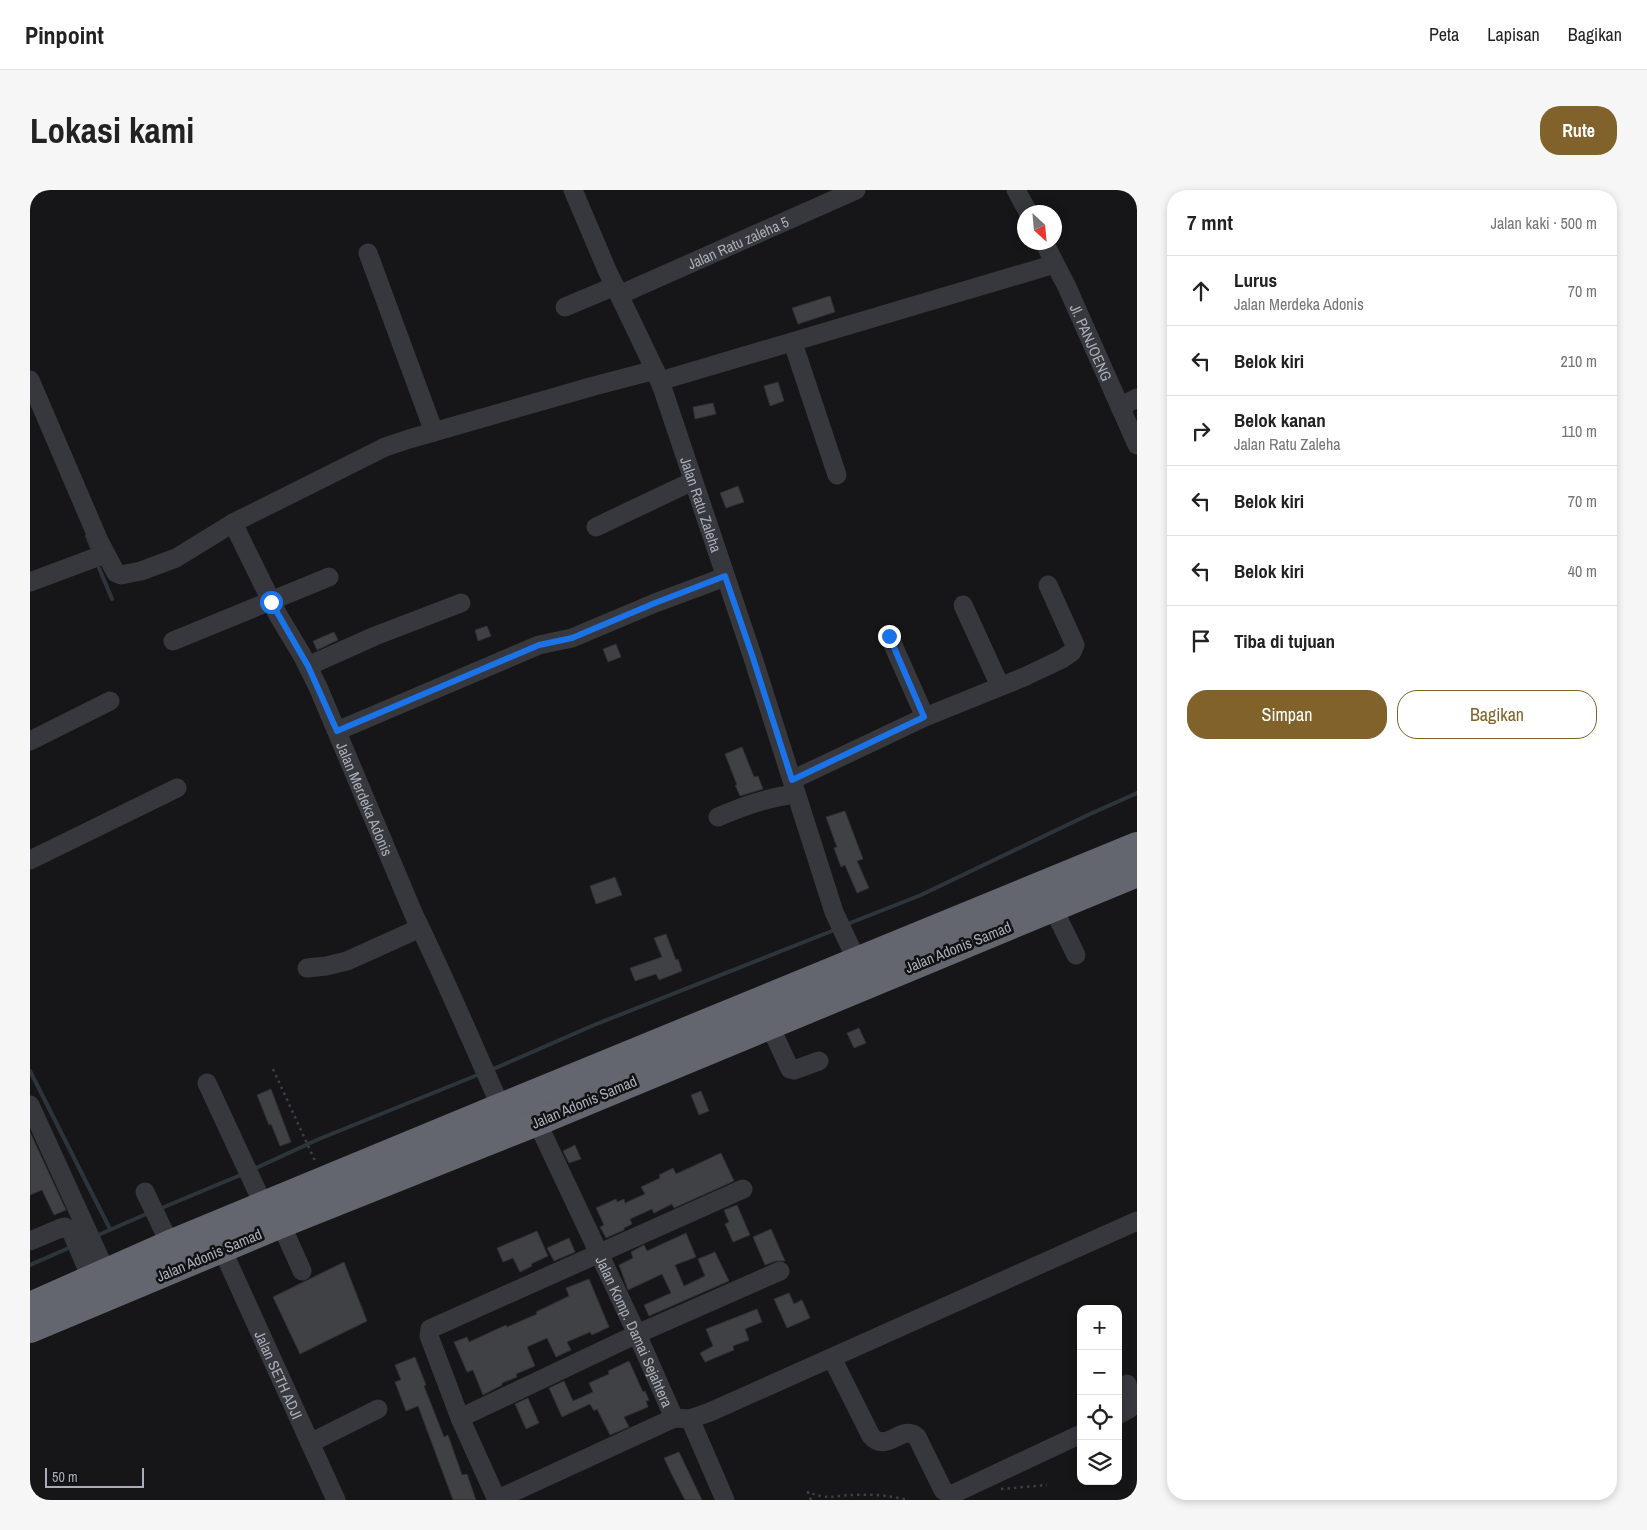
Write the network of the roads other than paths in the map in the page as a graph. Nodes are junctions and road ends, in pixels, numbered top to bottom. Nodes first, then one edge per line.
1 (573, 190) edge
2 (856, 190) edge
3 (1016, 190) edge
4 (1024, 205) edge
5 (1048, 250) edge
6 (368, 253) dead end
7 (1055, 264) junction
8 (617, 290) junction
9 (565, 307) dead end
10 (793, 342) junction
11 (658, 376) junction
12 (30, 380) edge
13 (1137, 398) edge
14 (1120, 407) junction
15 (434, 432) junction
16 (1137, 444) edge
17 (837, 475) dead end
18 (693, 481) junction
19 (233, 523) junction
20 (596, 527) dead end
21 (105, 554) junction
22 (725, 576) junction
23 (329, 577) dead end
24 (30, 582) edge
25 (1048, 584) dead end
26 (271, 602) junction
27 (461, 603) dead end
28 (963, 605) dead end
29 (889, 636) dead end
30 (173, 641) dead end
31 (308, 666) junction
32 (1000, 686) junction
33 (110, 700) dead end
34 (924, 717) junction
35 (337, 731) junction
36 (30, 741) edge
37 (794, 787) junction
38 (178, 788) dead end
39 (718, 817) dead end
40 (1137, 846) edge
41 (30, 860) edge
42 (1137, 873) edge
43 (1053, 908) junction
44 (420, 928) junction
45 (853, 952) junction
46 (1076, 955) dead end
47 (307, 968) dead end
48 (769, 1024) junction
49 (818, 1061) dead end
50 (207, 1083) dead end
51 (496, 1097) junction
52 (30, 1105) edge
53 (537, 1122) junction
54 (405, 1160) junction
55 (743, 1189) dead end
56 (145, 1192) dead end
57 (272, 1215) junction
58 (1137, 1221) edge
59 (30, 1241) edge
60 (170, 1244) junction
61 (222, 1249) junction
62 (599, 1253) junction
63 (94, 1262) junction
64 (302, 1271) dead end
65 (780, 1271) dead end
66 (32, 1319) edge
67 (636, 1334) junction
68 (832, 1358) junction
69 (1126, 1384) dead end
70 (378, 1409) dead end
71 (1122, 1413) edge
72 (460, 1418) junction
73 (682, 1419) junction
74 (1077, 1436) edge
75 (310, 1443) junction
76 (336, 1500) edge
77 (497, 1500) edge
78 (724, 1500) edge

1 - 8 street, Jalan Ratu Zaleha
2 - 8 street, Jalan Ratu zaleha 5
3 - 4 street
5 - 7 street, Jl. PANJOENG
6 - 15 street
7 - 10 street
7 - 14 street, Jl. PANJOENG
8 - 9 street, Jalan Ratu zaleha 5
8 - 11 street, Jalan Ratu Zaleha
10 - 11 street
10 - 17 street
11 - 15 street
11 - 18 street, Jalan Ratu Zaleha
12 - 21 street
13 - 14 street
14 - 16 street, Jl. PANJOENG
15 - 19 street
18 - 20 street
18 - 22 street, Jalan Ratu Zaleha
19 - 21 street
19 - 26 street, Jalan Merdeka Adonis
21 - 24 street
22 - 35 street
22 - 37 street, Jalan Ratu Zaleha
23 - 26 street
25 - 32 street
26 - 30 street
26 - 31 street, Jalan Merdeka Adonis
27 - 31 street
28 - 32 street
29 - 34 street
31 - 35 street, Jalan Merdeka Adonis
32 - 34 street
33 - 36 street
34 - 37 street
35 - 44 street, Jalan Merdeka Adonis
37 - 39 street
37 - 45 street, Jalan Ratu Zaleha
38 - 41 street
40 - 45 highway
42 - 43 highway, Jalan Adonis Samad
43 - 46 street
43 - 48 highway, Jalan Adonis Samad
44 - 47 street
44 - 51 street, Jalan Merdeka Adonis
45 - 51 highway
48 - 49 street
48 - 53 highway, Jalan Adonis Samad
50 - 57 street
51 - 54 highway
52 - 63 street
53 - 54 highway, Jalan Adonis Samad
53 - 62 street, Jalan Komp. Damai Sejahtera
54 - 57 highway, Jalan Adonis Samad
55 - 62 street
56 - 60 street
57 - 60 highway
57 - 61 highway, Jalan Adonis Samad
57 - 64 street
58 - 68 street
59 - 63 street
60 - 63 highway
61 - 66 highway, Jalan Adonis Samad
61 - 75 street, Jalan SETH ADJI
62 - 67 street, Jalan Komp. Damai Sejahtera
62 - 72 street
63 - 66 highway
65 - 67 street
67 - 72 street
67 - 73 street, Jalan Komp. Damai Sejahtera
68 - 73 street
68 - 74 street
69 - 71 street
70 - 75 street
72 - 77 street
73 - 77 street, Jalan Komp. Damai Sejahtera
73 - 78 street
75 - 76 street, Jalan SETH ADJI

